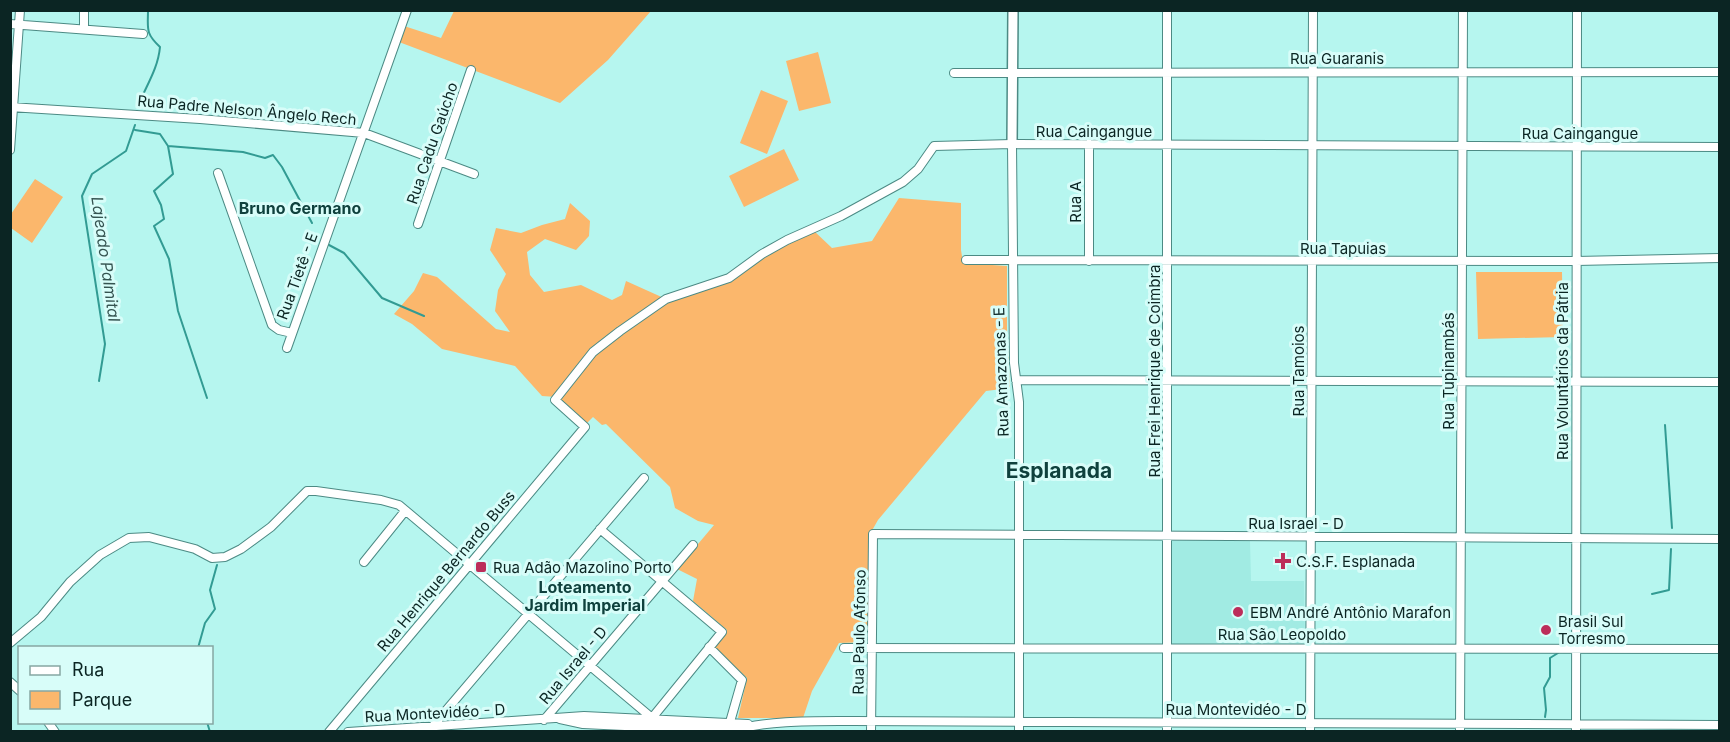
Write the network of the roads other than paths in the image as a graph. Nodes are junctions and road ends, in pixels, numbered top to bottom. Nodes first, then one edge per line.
1 (20, 10) edge
2 (84, 10) edge
3 (407, 10) edge
4 (1013, 10) edge
5 (1167, 10) edge
6 (1313, 10) edge
7 (1463, 10) edge
8 (1577, 10) edge
9 (15, 24) edge
10 (84, 29) junction
11 (143, 34) dead end
12 (471, 70) dead end
13 (1167, 72) junction
14 (1313, 72) junction
15 (1462, 72) junction
16 (1576, 72) junction
17 (1719, 72) edge
18 (954, 74) dead end
19 (1012, 74) junction
20 (12, 107) edge
21 (364, 133) junction
22 (1012, 144) junction
23 (1089, 144) junction
24 (1167, 144) junction
25 (1312, 144) junction
26 (1462, 146) junction
27 (1576, 146) junction
28 (1719, 147) edge
29 (10, 150) edge
30 (440, 161) junction
31 (218, 174) dead end
32 (474, 174) dead end
33 (418, 224) dead end
34 (1719, 258) edge
35 (966, 260) dead end
36 (1013, 261) junction
37 (1089, 261) junction
38 (1167, 261) junction
39 (1312, 261) junction
40 (1461, 261) junction
41 (1576, 261) junction
42 (292, 333) junction
43 (287, 348) dead end
44 (1016, 380) junction
45 (1168, 381) junction
46 (1312, 381) junction
47 (1461, 381) junction
48 (1576, 381) junction
49 (1719, 382) edge
50 (585, 427) joint
51 (644, 477) dead end
52 (402, 508) junction
53 (600, 529) junction
54 (873, 534) joint
55 (1019, 536) junction
56 (1168, 536) junction
57 (1310, 537) junction
58 (1460, 538) junction
59 (1575, 538) junction
60 (1719, 539) edge
61 (693, 545) dead end
62 (364, 562) dead end
63 (470, 564) junction
64 (661, 582) junction
65 (528, 614) junction
66 (10, 643) edge
67 (709, 647) junction
68 (872, 647) junction
69 (1019, 647) junction
70 (844, 648) dead end
71 (1168, 648) junction
72 (1310, 648) junction
73 (1460, 648) junction
74 (1576, 648) junction
75 (1719, 649) edge
76 (590, 666) junction
77 (544, 720) junction
78 (871, 721) junction
79 (1019, 721) junction
80 (730, 722) junction
81 (1167, 722) junction
82 (1719, 724) edge
83 (752, 725) junction
84 (652, 726) edge
85 (432, 727) junction
86 (1310, 727) edge
87 (1460, 727) edge
88 (1576, 728) edge
89 (329, 732) edge
90 (348, 732) edge
91 (871, 732) edge
92 (1019, 732) edge
93 (1167, 732) edge

1 - 9 street
2 - 10 street
3 - 21 street, Rua Tietê - E
4 - 19 street, Rua Amazonas - E
5 - 13 street, Rua Frei Henrique de Coimbra
6 - 14 street, Rua Tamoios
7 - 15 street, Rua Tupinambás
8 - 16 street, Rua Voluntários da Pátria
9 - 10 street
9 - 20 street
10 - 11 street
12 - 30 street, Rua Cadu Gaúcho
13 - 14 street, Rua Guaranis
13 - 19 street, Rua Guaranis
13 - 24 street, Rua Frei Henrique de Coimbra
14 - 15 street, Rua Guaranis
14 - 25 street, Rua Tamoios
15 - 16 street, Rua Guaranis
15 - 26 street, Rua Tupinambás
16 - 17 street, Rua Guaranis
16 - 27 street, Rua Voluntários da Pátria
18 - 19 street, Rua Guaranis
19 - 22 street, Rua Amazonas - E
20 - 21 street, Rua Padre Nelson Ângelo Rech
20 - 29 street
21 - 30 street, Rua Padre Nelson Ângelo Rech
21 - 42 street, Rua Tietê - E
22 - 23 street, Rua Caingangue
22 - 36 street, Rua Amazonas - E
22 - 50 street, Rua Caingangue
23 - 24 street, Rua Caingangue
23 - 37 street, Rua A
24 - 25 street, Rua Caingangue
24 - 38 street, Rua Frei Henrique de Coimbra
25 - 26 street, Rua Caingangue
25 - 39 street, Rua Tamoios
26 - 27 street, Rua Caingangue
26 - 40 street, Rua Tupinambás
27 - 28 street, Rua Caingangue
27 - 41 street, Rua Voluntários da Pátria
30 - 32 street, Rua Padre Nelson Ângelo Rech
30 - 33 street, Rua Cadu Gaúcho
31 - 42 street
34 - 41 street, Rua Tapuias
35 - 36 street, Rua Tapuias
36 - 37 street, Rua Tapuias
36 - 44 street, Rua Amazonas - E
37 - 38 street, Rua Tapuias
38 - 39 street, Rua Tapuias
38 - 45 street, Rua Frei Henrique de Coimbra
39 - 40 street, Rua Tapuias
39 - 46 street, Rua Tamoios
40 - 41 street, Rua Tapuias
40 - 47 street, Rua Tupinambás
41 - 48 street, Rua Voluntários da Pátria
42 - 43 street, Rua Tietê - E
44 - 45 street
44 - 55 street, Rua Amazonas - E
45 - 46 street
45 - 56 street, Rua Frei Henrique de Coimbra
46 - 47 street
46 - 57 street, Rua Tamoios
47 - 48 street
47 - 58 street, Rua Tupinambás
48 - 49 street
48 - 59 street, Rua Voluntários da Pátria
50 - 63 street, Rua Henrique Bernardo Buss
51 - 53 street
52 - 62 street
52 - 63 street
52 - 66 street
53 - 64 street
53 - 65 street
54 - 55 street, Rua Israel - D
54 - 68 street, Rua Paulo Afonso
55 - 56 street, Rua Israel - D
55 - 69 street, Rua Amazonas - E
56 - 57 street, Rua Israel - D
56 - 71 street, Rua Frei Henrique de Coimbra
57 - 58 street, Rua Israel - D
57 - 72 street, Rua Tamoios
58 - 59 street, Rua Israel - D
58 - 73 street, Rua Tupinambás
59 - 60 street, Rua Israel - D
59 - 74 street, Rua Voluntários da Pátria
61 - 64 street, Rua Israel - D
63 - 65 street
63 - 89 street, Rua Henrique Bernardo Buss
64 - 67 street
64 - 76 street, Rua Israel - D
65 - 76 street
65 - 85 street
67 - 80 street
67 - 84 street
68 - 69 street, Rua São Leopoldo
68 - 70 street, Rua São Leopoldo
68 - 78 street, Rua Paulo Afonso
69 - 71 street, Rua São Leopoldo
69 - 79 street, Rua Amazonas - E
71 - 72 street, Rua São Leopoldo
71 - 81 street, Rua Frei Henrique de Coimbra
72 - 73 street, Rua São Leopoldo
72 - 86 street, Rua Tamoios
73 - 74 street, Rua São Leopoldo
73 - 87 street, Rua Tupinambás
74 - 75 street, Rua São Leopoldo
74 - 88 street, Rua Voluntários da Pátria
76 - 77 street, Rua Israel - D
76 - 84 street
77 - 84 street, Rua Montevidéo - D
77 - 85 street, Rua Montevidéo - D
78 - 79 street, Rua Montevidéo - D
78 - 83 street, Rua Montevidéo - D
78 - 91 street, Rua Paulo Afonso
79 - 81 street, Rua Montevidéo - D
79 - 92 street, Rua Amazonas - E
80 - 83 street, Rua Montevidéo - D
80 - 84 street, Rua Montevidéo - D
81 - 86 street, Rua Montevidéo - D
81 - 93 street, Rua Frei Henrique de Coimbra
82 - 88 street, Rua Montevidéo - D
83 - 84 street, Rua Montevidéo - D
85 - 90 street, Rua Montevidéo - D
86 - 87 street, Rua Montevidéo - D
87 - 88 street, Rua Montevidéo - D

